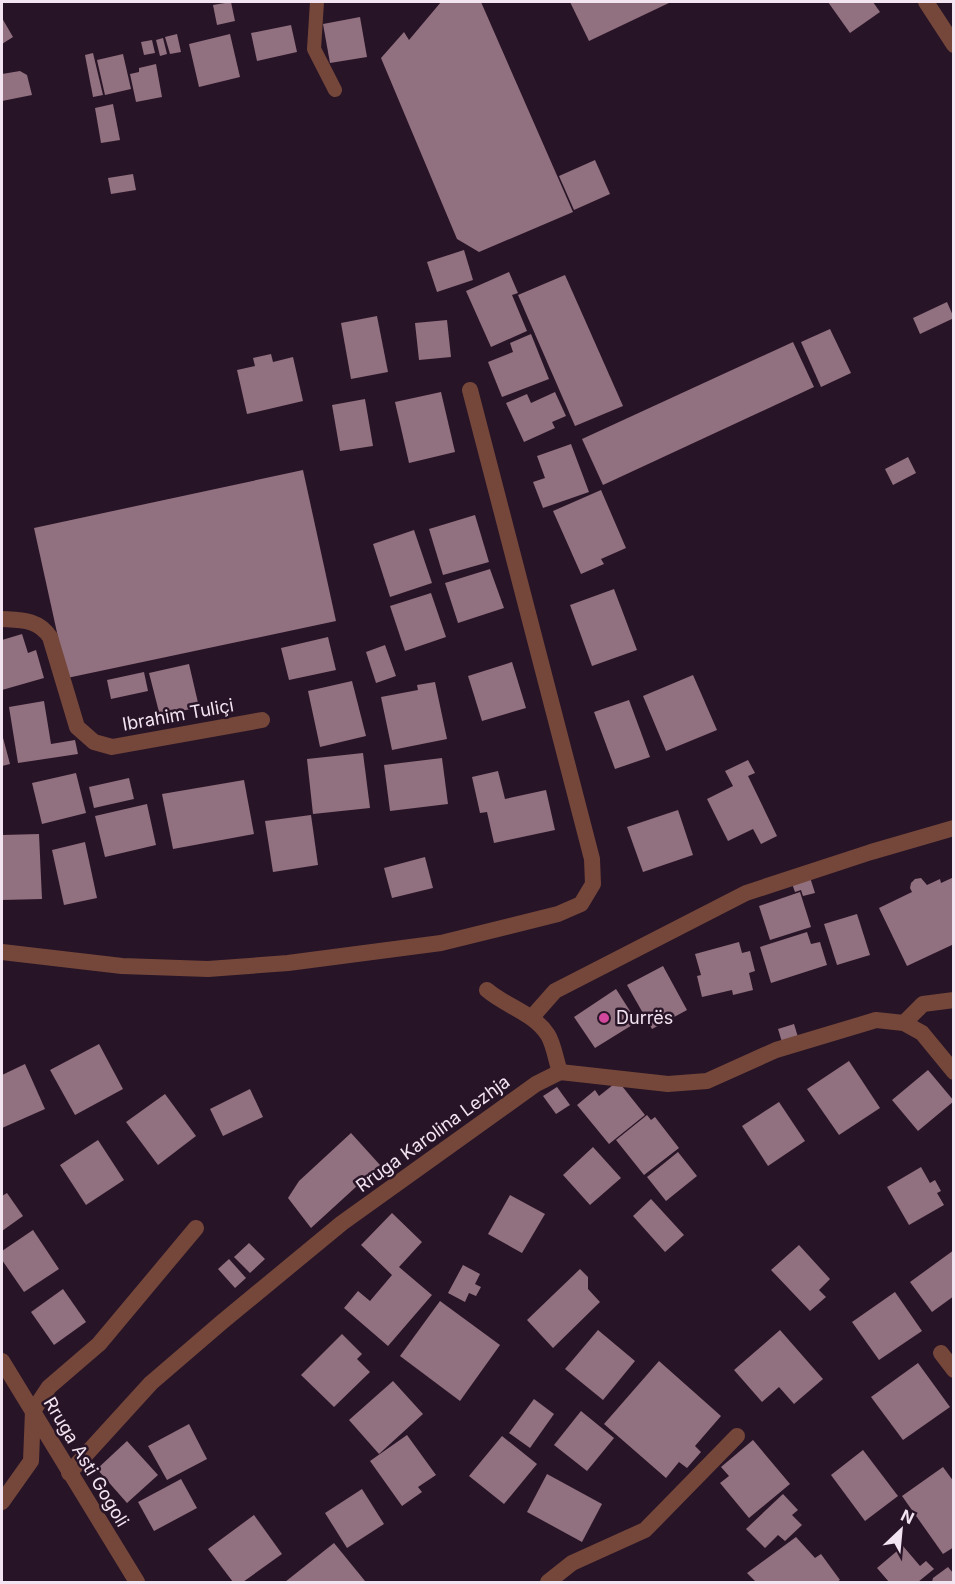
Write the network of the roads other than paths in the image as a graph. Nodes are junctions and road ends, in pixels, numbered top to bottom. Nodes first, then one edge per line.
1 (317, 2) edge
2 (926, 2) edge
3 (954, 45) edge
4 (335, 90) dead end
5 (470, 390) dead end
6 (2, 619) edge
7 (262, 720) dead end
8 (954, 828) edge
9 (2, 952) edge
10 (487, 990) dead end
11 (954, 1000) edge
12 (531, 1017) junction
13 (904, 1023) junction
14 (560, 1072) junction
15 (954, 1072) edge
16 (196, 1228) dead end
17 (941, 1353) dead end
18 (2, 1361) edge
19 (954, 1370) edge
20 (33, 1412) junction
21 (737, 1436) dead end
22 (69, 1473) junction
23 (2, 1502) edge
24 (137, 1582) edge
25 (548, 1582) edge

1 - 4 lane
2 - 3 street
5 - 9 street
6 - 7 street, Ibrahim Tuliçi
8 - 12 street
10 - 12 street
11 - 13 street
12 - 14 street
13 - 14 street
13 - 15 street
14 - 22 street, Rruga Karolina Lezhja
16 - 20 street
17 - 19 street
18 - 20 street, Rruga Asti Gogoli
20 - 22 street, Rruga Asti Gogoli
20 - 23 street
21 - 25 street
22 - 24 street, Rruga Asti Gogoli

